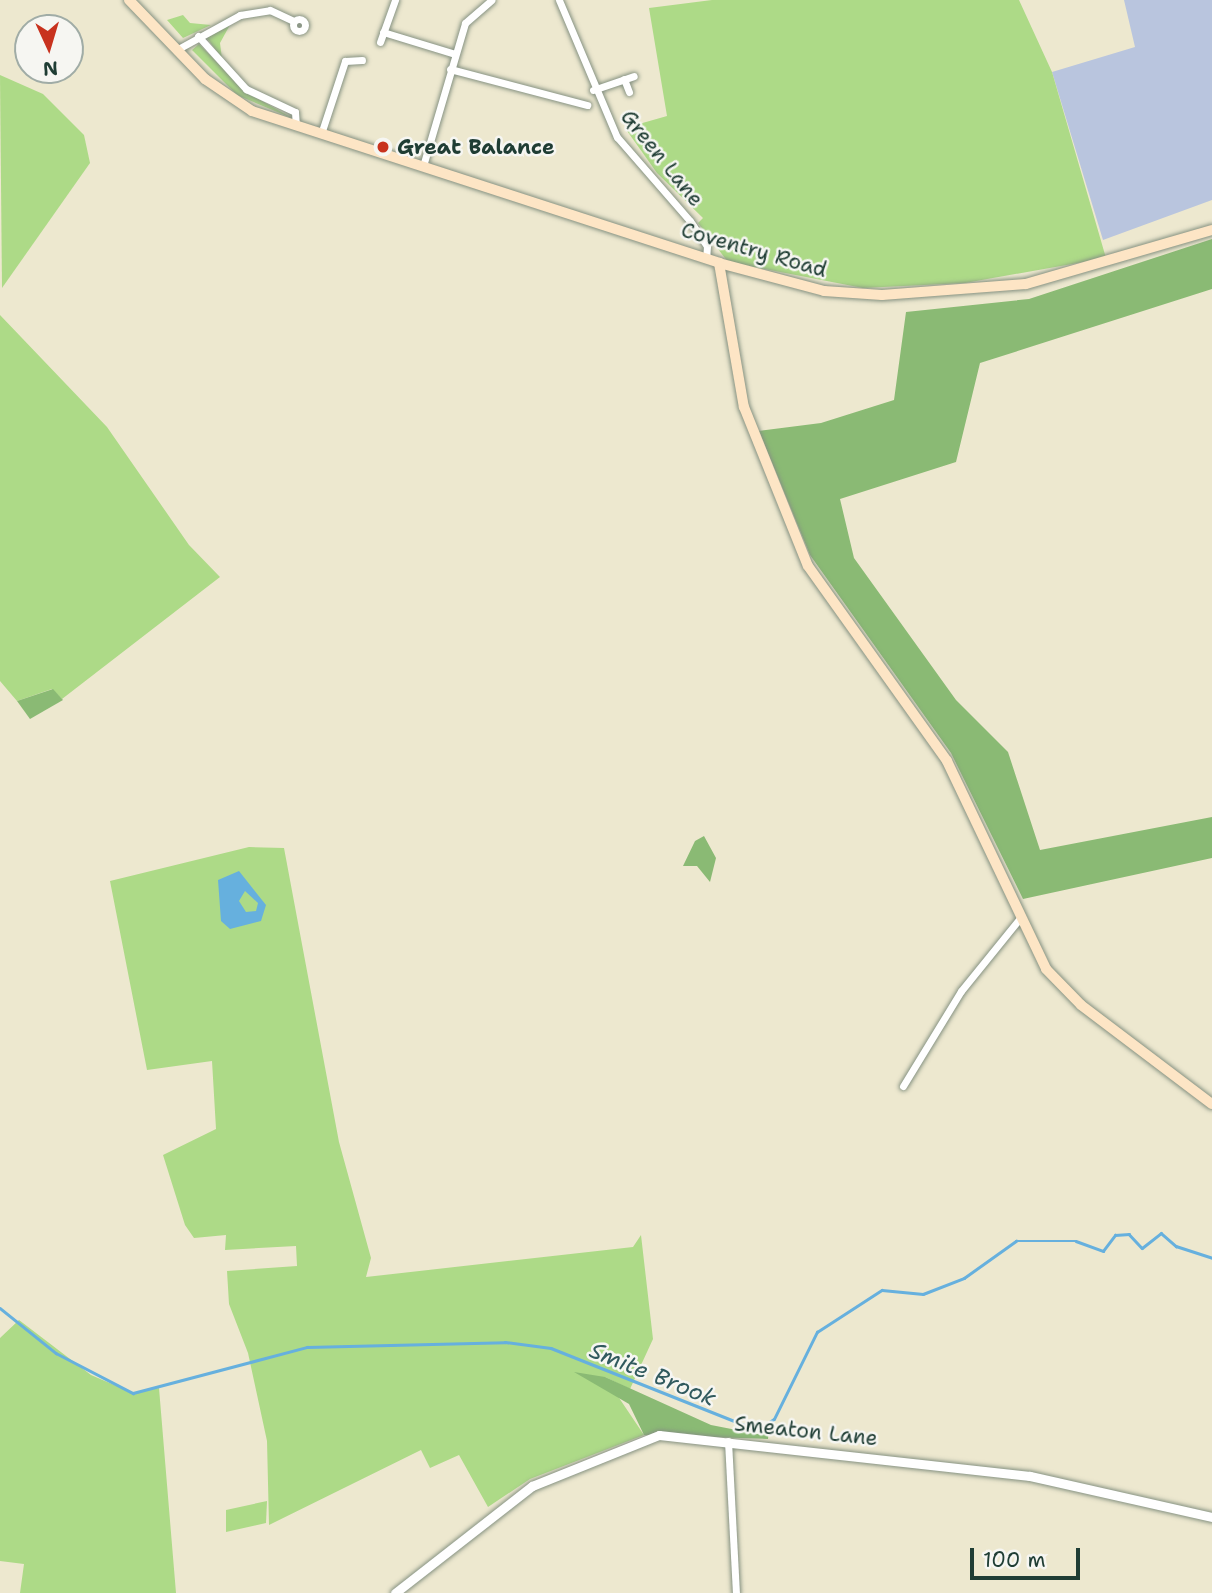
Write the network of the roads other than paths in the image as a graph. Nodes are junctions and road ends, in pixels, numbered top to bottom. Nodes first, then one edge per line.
1 (129, 0) edge
2 (395, 0) edge
3 (491, 0) edge
4 (559, 0) edge
5 (294, 22) dead end
6 (383, 32) junction
7 (198, 36) junction
8 (380, 41) dead end
9 (178, 49) junction
10 (455, 54) junction
11 (362, 60) dead end
12 (450, 69) junction
13 (634, 76) dead end
14 (624, 79) junction
15 (593, 90) junction
16 (629, 92) dead end
17 (587, 105) dead end
18 (296, 126) junction
19 (321, 134) junction
20 (423, 166) junction
21 (1212, 230) edge
22 (706, 259) junction
23 (719, 264) junction
24 (1021, 917) junction
25 (903, 1086) dead end
26 (1212, 1104) edge
27 (728, 1440) junction
28 (1212, 1517) edge
29 (395, 1593) edge
30 (736, 1593) edge

1 - 9 main road, Coventry Road
2 - 6 street
3 - 10 street
4 - 15 street, Green Lane
5 - 7 street
6 - 8 street
6 - 10 street
7 - 9 street
7 - 18 street
9 - 18 main road, Coventry Road
10 - 12 street
11 - 19 street
12 - 17 street
12 - 20 street
13 - 14 street
14 - 15 street
14 - 16 street
15 - 22 street, Green Lane
18 - 19 main road, Coventry Road
19 - 20 main road, Coventry Road
20 - 22 main road, Coventry Road
21 - 23 main road, Coventry Road
22 - 23 main road, Coventry Road
23 - 24 main road
24 - 25 street
24 - 26 main road
27 - 28 street, Smeaton Lane
27 - 29 street, Smeaton Lane
27 - 30 street

